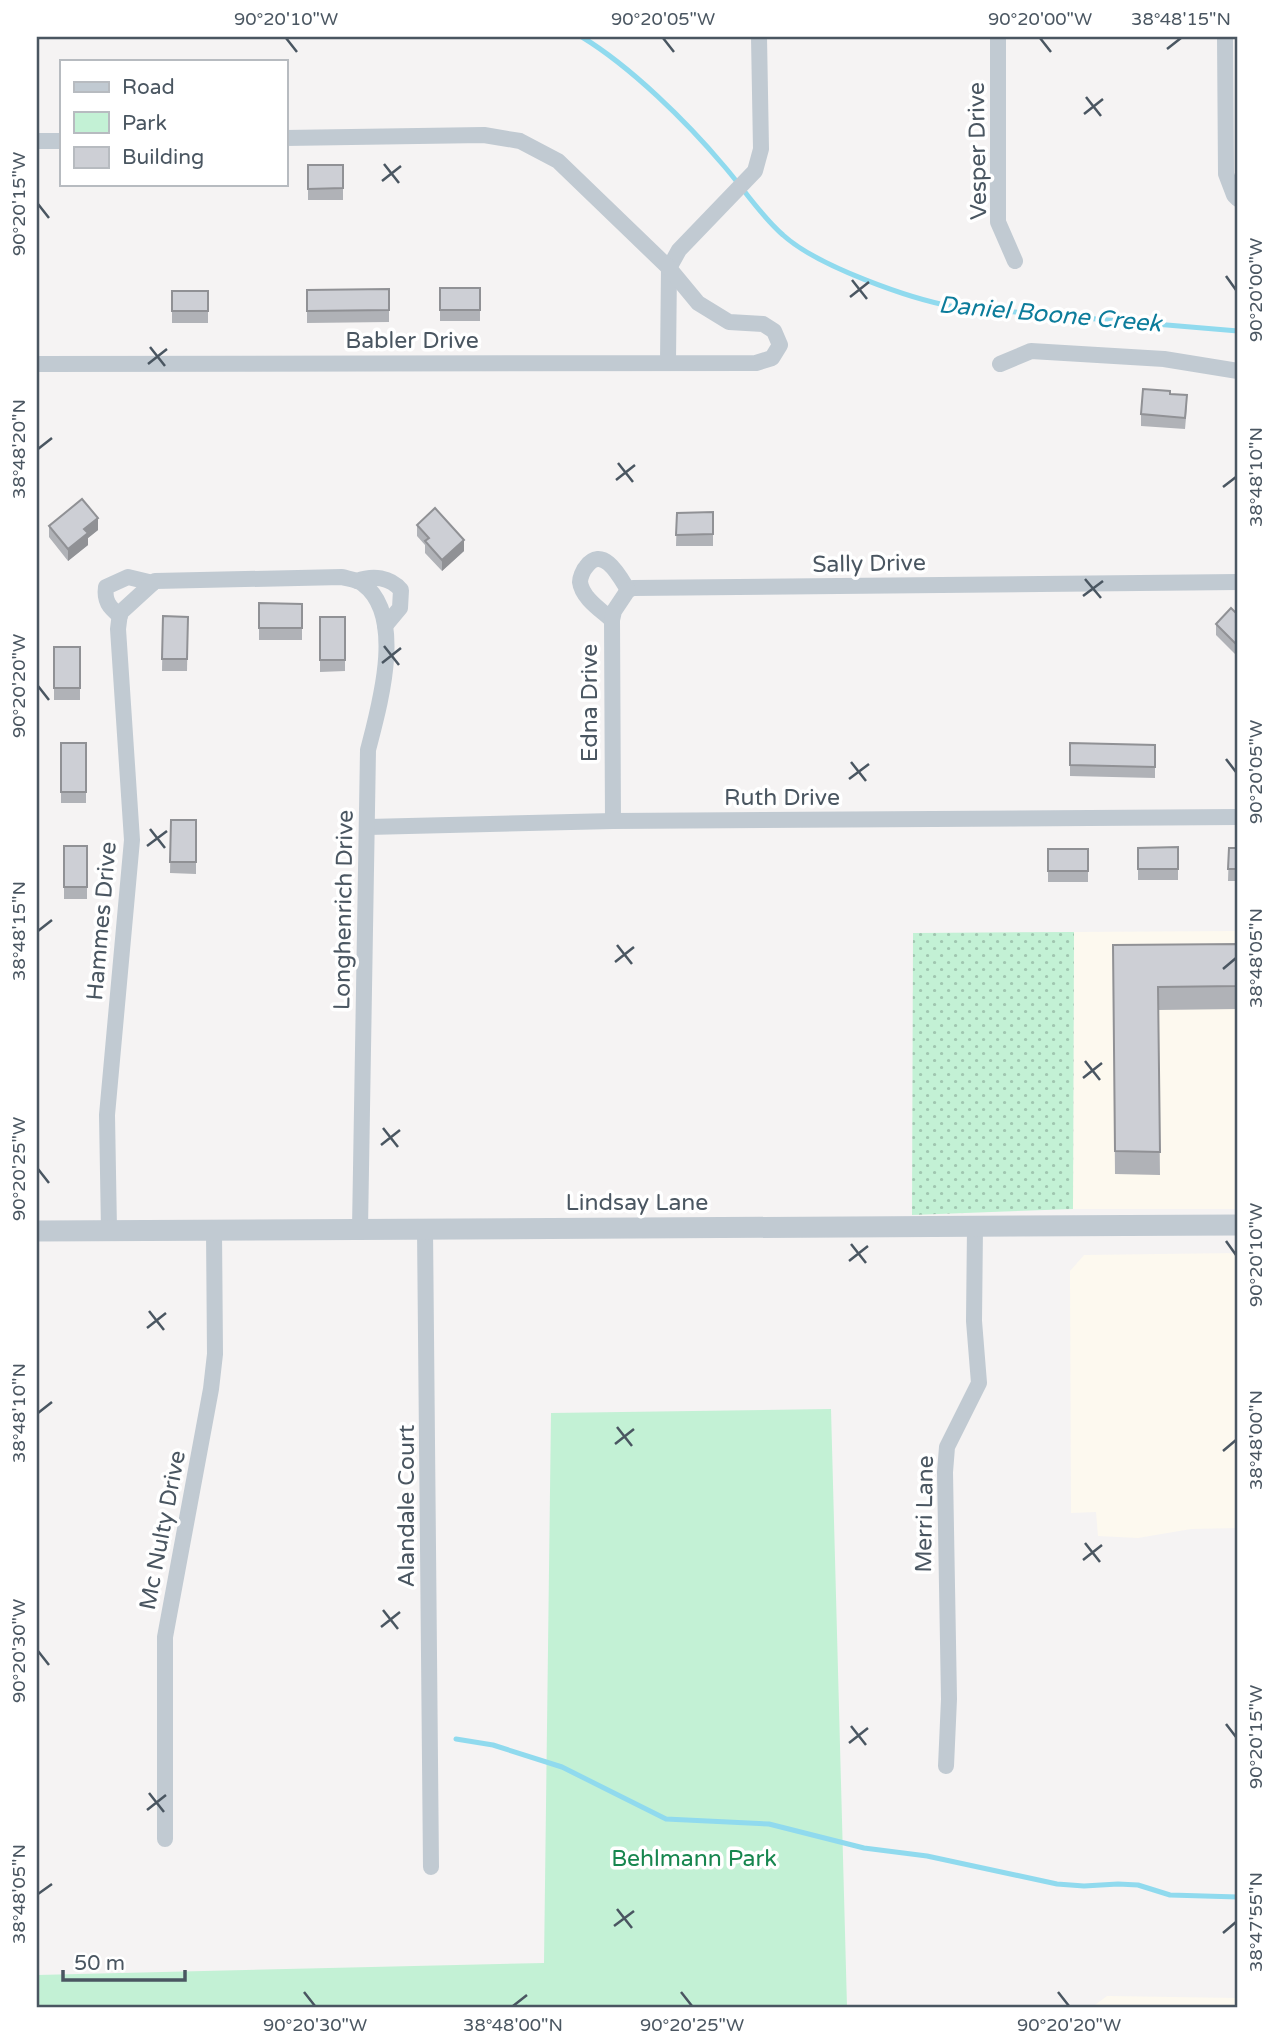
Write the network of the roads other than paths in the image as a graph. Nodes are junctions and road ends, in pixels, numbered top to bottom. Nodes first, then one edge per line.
1 (759, 37) edge
2 (998, 37) edge
3 (1225, 37) edge
4 (287, 138) edge
5 (37, 141) edge
6 (60, 141) edge
7 (1238, 198) edge
8 (1015, 261) dead end
9 (669, 268) junction
10 (668, 361) junction
11 (37, 364) edge
12 (1000, 364) dead end
13 (1238, 372) edge
14 (357, 581) junction
15 (1238, 582) edge
16 (153, 583) junction
17 (628, 590) junction
18 (120, 616) junction
19 (612, 620) junction
20 (385, 626) junction
21 (1238, 817) edge
22 (613, 821) junction
23 (368, 827) junction
24 (1238, 1225) edge
25 (975, 1227) junction
26 (360, 1229) junction
27 (425, 1229) junction
28 (109, 1230) junction
29 (214, 1230) junction
30 (37, 1231) edge
31 (946, 1766) dead end
32 (165, 1839) dead end
33 (431, 1867) dead end

1 - 9 street
2 - 8 street, Vesper Drive
3 - 7 street
4 - 9 street
5 - 6 street
9 - 10 street
9 - 10 street, Babler Drive
10 - 11 street, Babler Drive
12 - 13 street
14 - 16 street, Hammes Drive
14 - 20 street, Longhenrich Drive
14 - 20 street, Hammes Drive
15 - 17 street, Sally Drive
16 - 18 street
16 - 18 street, Hammes Drive
17 - 19 street, Edna Drive
17 - 19 street
18 - 28 street, Hammes Drive
19 - 22 street, Edna Drive
20 - 23 street, Longhenrich Drive
21 - 22 street, Ruth Drive
22 - 23 street, Ruth Drive
23 - 26 street, Longhenrich Drive
24 - 25 street, Lindsay Lane
25 - 27 street, Lindsay Lane
25 - 31 street, Merri Lane
26 - 27 street, Lindsay Lane
26 - 29 street, Lindsay Lane
27 - 33 street, Alandale Court
28 - 29 street, Lindsay Lane
28 - 30 street, Lindsay Lane
29 - 32 street, Mc Nulty Drive

